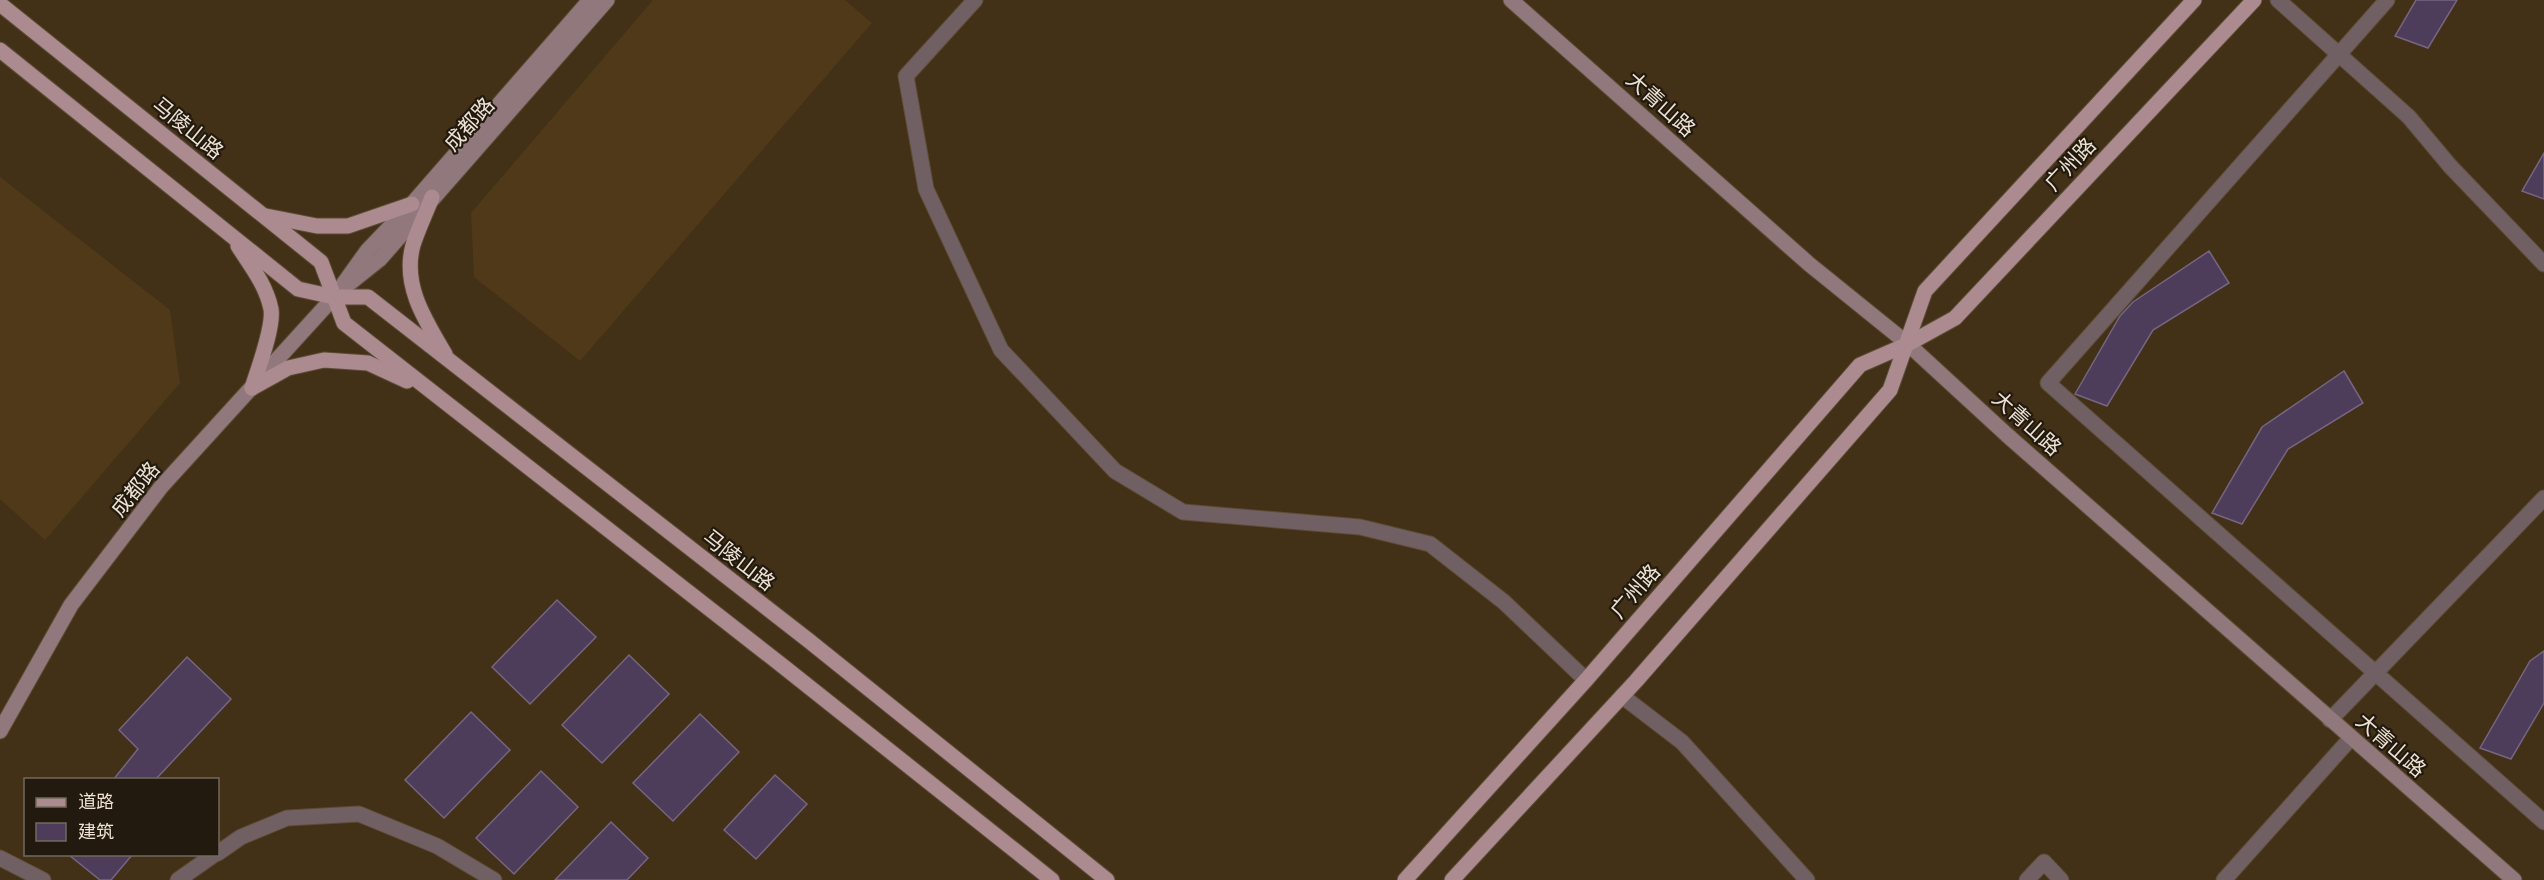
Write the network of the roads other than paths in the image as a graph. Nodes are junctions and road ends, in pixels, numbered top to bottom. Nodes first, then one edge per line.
1 (590, 0) edge
2 (607, 0) edge
3 (975, 0) edge
4 (1511, 0) edge
5 (2194, 0) edge
6 (2254, 0) edge
7 (2278, 0) edge
8 (2387, 0) edge
9 (0, 4) edge
10 (0, 50) edge
11 (2338, 53) junction
12 (432, 197) junction
13 (412, 204) junction
14 (264, 216) junction
15 (232, 236) junction
16 (2544, 264) edge
17 (334, 297) junction
18 (1908, 344) junction
19 (449, 361) junction
20 (252, 388) junction
21 (433, 394) junction
22 (2544, 498) edge
23 (2377, 674) junction
24 (1586, 680) junction
25 (1622, 696) junction
26 (2330, 720) junction
27 (0, 731) edge
28 (2351, 738) junction
29 (2544, 822) edge
30 (219, 852) edge
31 (213, 856) edge
32 (0, 858) edge
33 (43, 880) edge
34 (178, 880) edge
35 (494, 880) edge
36 (1052, 880) edge
37 (1107, 880) edge
38 (1405, 880) edge
39 (1452, 880) edge
40 (1807, 880) edge
41 (2027, 880) edge
42 (2061, 880) edge
43 (2224, 880) edge
44 (2514, 880) edge

1 - 13 street, 成都路
2 - 12 street, 成都路
3 - 24 street
4 - 18 street, 大青山路
5 - 18 main road, 广州路
6 - 18 main road, 广州路
7 - 11 street
8 - 11 street
9 - 14 main road, 马陵山路
10 - 15 main road, 马陵山路
11 - 16 street
11 - 23 street
12 - 17 street, 成都路
12 - 19 main road
13 - 14 main road
13 - 17 street, 成都路
14 - 17 main road, 马陵山路
15 - 17 main road, 马陵山路
15 - 20 main road
17 - 19 main road, 马陵山路
17 - 20 street, 成都路
17 - 21 main road, 马陵山路
18 - 24 main road, 广州路
18 - 25 main road, 广州路
18 - 26 street, 大青山路
19 - 37 main road, 马陵山路
20 - 21 main road
20 - 27 street, 成都路
21 - 36 main road, 马陵山路
22 - 23 street
23 - 26 street
23 - 29 street
24 - 38 main road, 广州路
25 - 39 main road, 广州路
25 - 40 street
26 - 28 street, 大青山路
28 - 43 street
28 - 44 street, 大青山路
30 - 35 street
31 - 34 street
32 - 33 street
41 - 42 street

